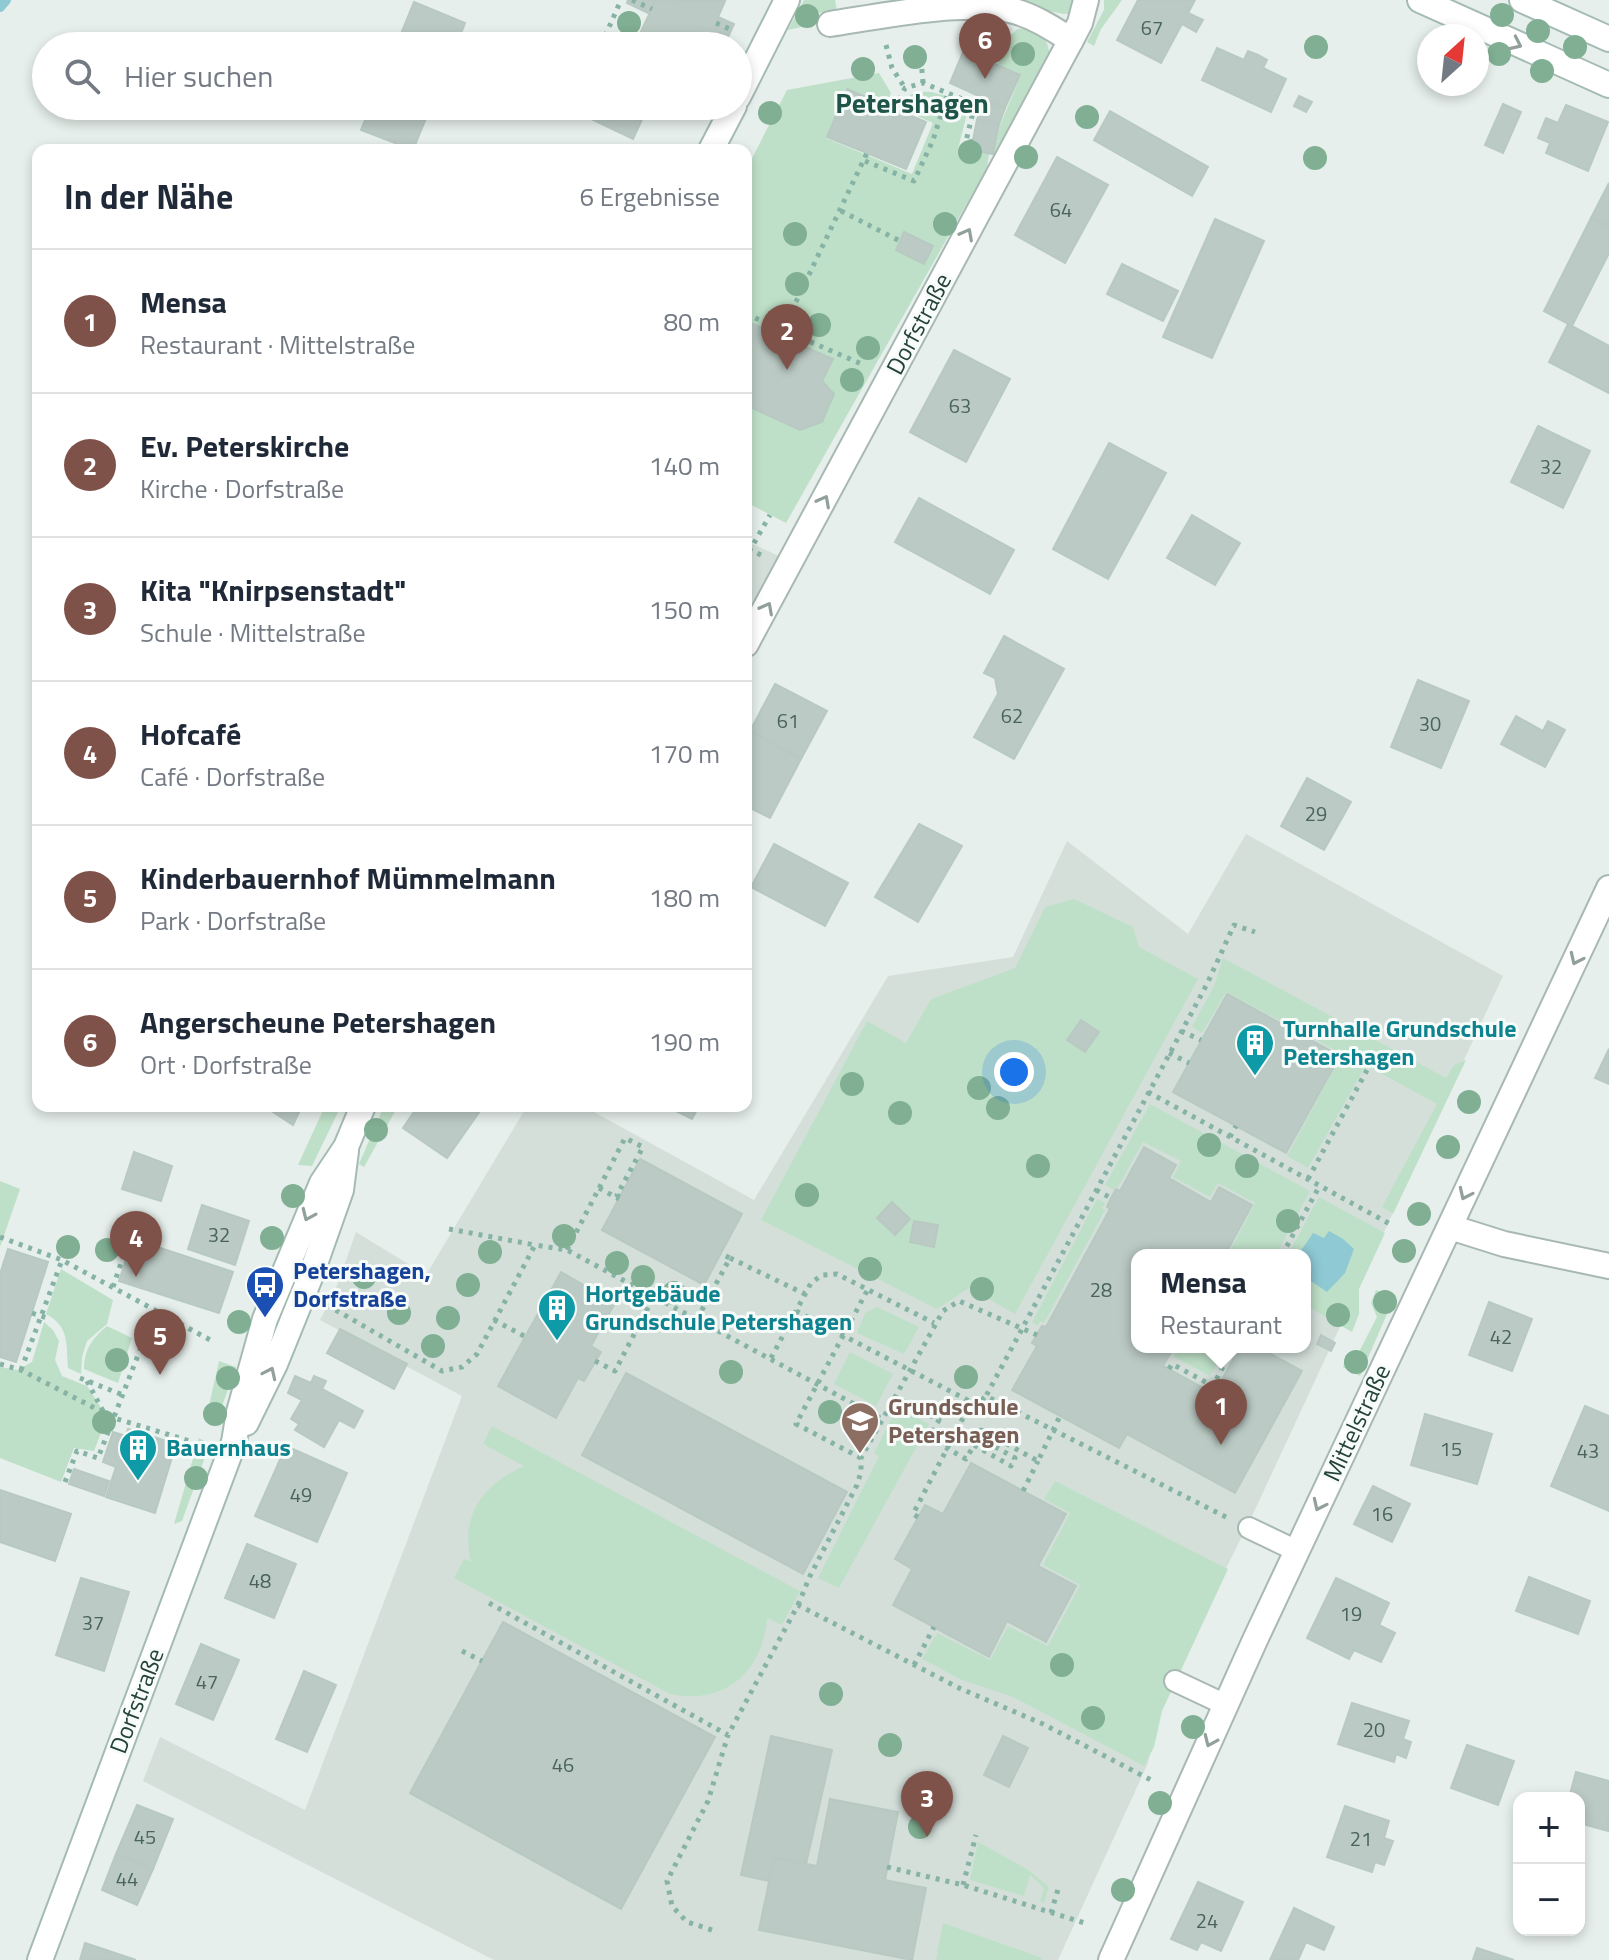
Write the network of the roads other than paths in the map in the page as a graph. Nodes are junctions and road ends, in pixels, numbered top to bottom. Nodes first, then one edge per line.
1 (787, 0) edge
2 (1086, 0) edge
3 (1420, 0) edge
4 (1522, 0) edge
5 (830, 24) dead end
6 (1609, 39) edge
7 (1071, 40) junction
8 (752, 69) edge
9 (1609, 85) edge
10 (727, 120) edge
11 (714, 144) edge
12 (752, 633) edge
13 (1609, 888) edge
14 (361, 1112) edge
15 (1450, 1227) junction
16 (1609, 1266) edge
17 (1249, 1528) road end
18 (1297, 1551) junction
19 (1175, 1681) dead end
20 (1226, 1705) junction
21 (40, 1960) edge
22 (1111, 1960) edge

1 - 8 street
2 - 7 street, Dorfstraße
3 -> 9 street
4 - 6 street
5 - 7 street
12 -> 7 street, Dorfstraße
10 - 11 street
13 -> 15 street, Mittelstraße
14 - 21 street, Dorfstraße
15 - 16 street
15 -> 18 street, Mittelstraße
17 - 18 lane
18 - 20 street, Mittelstraße
19 - 20 lane
20 -> 22 street, Mittelstraße

